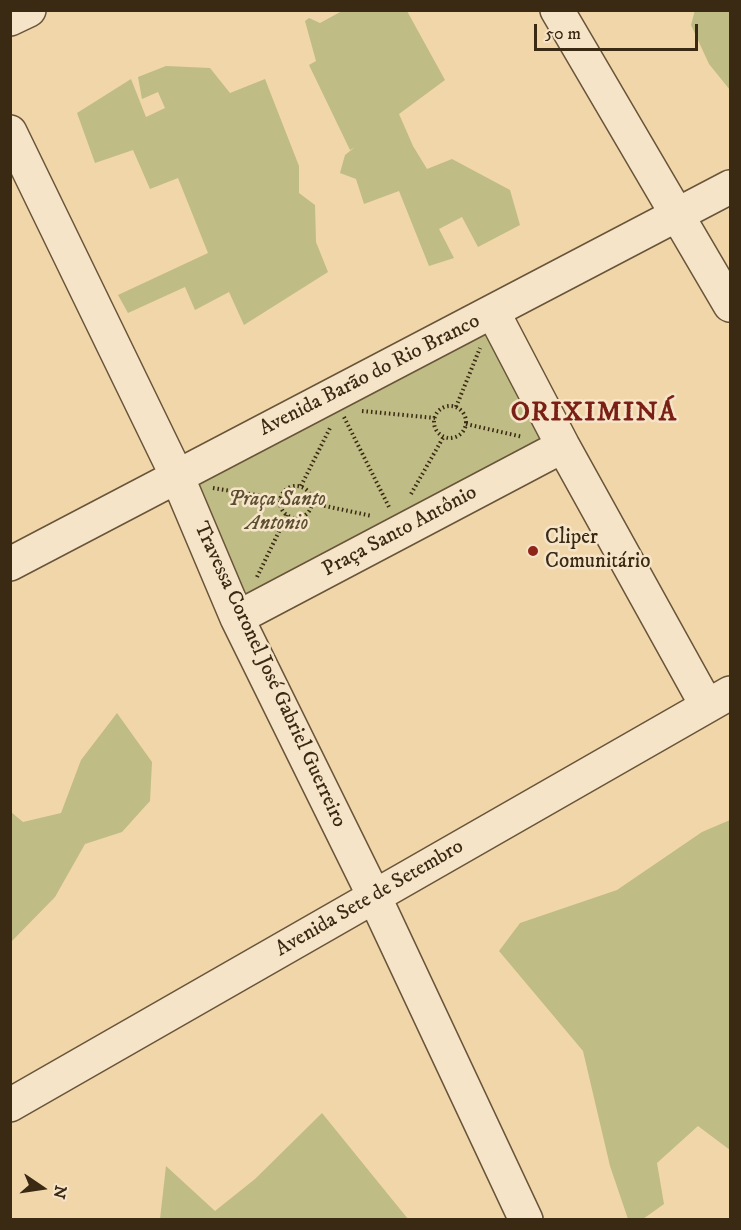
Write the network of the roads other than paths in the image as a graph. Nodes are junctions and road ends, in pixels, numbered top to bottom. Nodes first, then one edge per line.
1 (29, 10) edge
2 (557, 10) edge
3 (10, 18) edge
4 (10, 132) edge
5 (730, 187) edge
6 (678, 215) junction
7 (730, 305) edge
8 (493, 312) junction
9 (548, 443) junction
10 (191, 482) junction
11 (10, 564) edge
12 (237, 618) junction
13 (719, 699) edge
14 (374, 896) junction
15 (10, 1105) edge
16 (526, 1220) edge

1 - 3 street
2 - 6 street
4 - 10 street, Travessa Coronel José Gabriel Guerreiro
5 - 6 street, Avenida Barão do Rio Branco
6 - 7 street
6 - 8 street, Avenida Barão do Rio Branco
8 - 9 street
8 - 10 street, Avenida Barão do Rio Branco
9 - 12 street, Praça Santo Antônio
9 - 13 street
10 - 11 street, Avenida Barão do Rio Branco
10 - 12 street, Travessa Coronel José Gabriel Guerreiro
12 - 14 street, Travessa Coronel José Gabriel Guerreiro
13 - 14 street, Avenida Sete de Setembro
14 - 15 street, Avenida Sete de Setembro
14 - 16 street, Travessa Coronel José Gabriel Guerreiro

